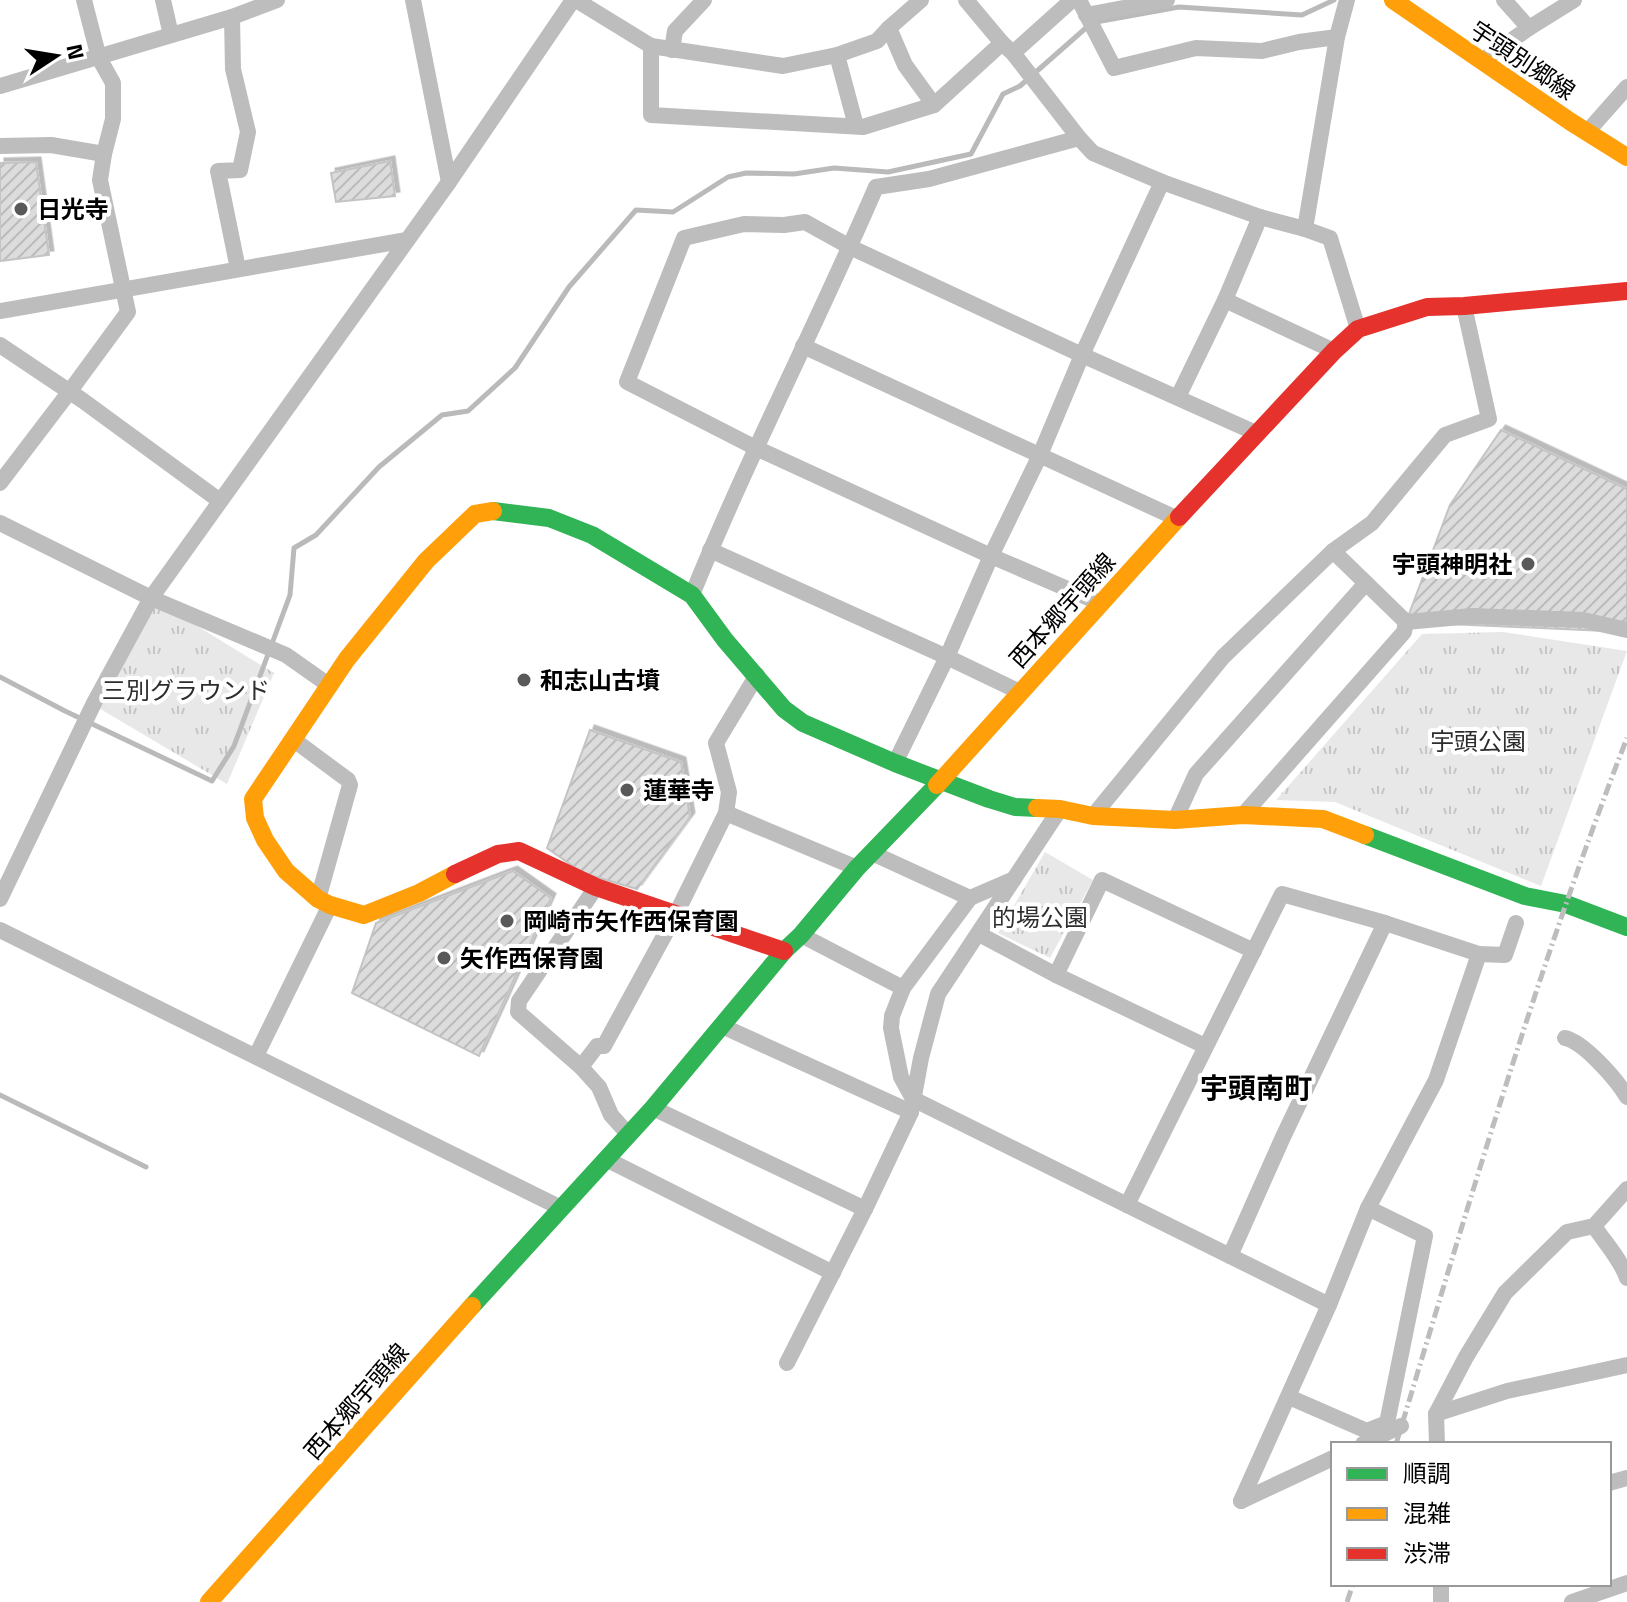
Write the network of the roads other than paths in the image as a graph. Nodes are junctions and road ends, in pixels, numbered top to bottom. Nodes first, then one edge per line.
1 (84, 0) edge
2 (163, 0) edge
3 (277, 0) edge
4 (413, 0) edge
5 (574, 0) edge
6 (704, 0) edge
7 (921, 0) edge
8 (966, 0) edge
9 (1072, 0) edge
10 (1167, 0) edge
11 (1347, 0) edge
12 (1393, 0) edge
13 (1504, 0) edge
14 (1574, 0) edge
15 (1083, 7) edge
16 (232, 17) junction
17 (889, 28) junction
18 (1529, 28) junction
19 (171, 35) junction
20 (1337, 37) junction
21 (651, 46) junction
22 (1008, 48) junction
23 (672, 50) junction
24 (837, 55) junction
25 (99, 58) junction
26 (1482, 61) junction
27 (0, 86) edge
28 (1627, 87) edge
29 (934, 105) junction
30 (856, 126) junction
31 (1588, 131) junction
32 (1079, 138) junction
33 (0, 146) edge
34 (104, 154) junction
35 (1627, 157) edge
36 (449, 182) junction
37 (1162, 182) junction
38 (1260, 217) junction
39 (1305, 229) junction
40 (407, 240) junction
41 (850, 247) junction
42 (238, 269) junction
43 (122, 289) junction
44 (1627, 291) edge
45 (1225, 300) junction
46 (1464, 306) junction
47 (0, 311) edge
48 (1358, 329) junction
49 (0, 345) edge
50 (803, 346) junction
51 (1334, 351) junction
52 (1082, 355) junction
53 (70, 391) junction
54 (1178, 397) junction
55 (1256, 433) junction
56 (756, 448) junction
57 (1040, 455) junction
58 (0, 483) edge
59 (220, 501) junction
60 (1178, 519) junction
61 (0, 523) edge
62 (710, 550) junction
63 (1333, 551) junction
64 (991, 556) junction
65 (1366, 583) junction
66 (692, 595) junction
67 (151, 598) junction
68 (1100, 603) junction
69 (1406, 622) junction
70 (1627, 630) edge
71 (947, 657) junction
72 (757, 675) junction
73 (330, 686) junction
74 (1020, 692) junction
75 (294, 740) junction
76 (895, 763) junction
77 (942, 780) junction
78 (1060, 809) junction
79 (726, 813) junction
80 (1243, 815) junction
81 (1093, 816) junction
82 (1175, 820) junction
83 (872, 853) junction
84 (857, 868) junction
85 (1015, 879) junction
86 (596, 887) junction
87 (970, 898) junction
88 (0, 899) edge
89 (324, 902) junction
90 (676, 914) junction
91 (1385, 923) junction
92 (1516, 923) dead end
93 (1627, 927) edge
94 (0, 930) edge
95 (979, 934) junction
96 (801, 935) junction
97 (784, 951) junction
98 (1254, 951) junction
99 (1479, 954) junction
100 (1056, 975) junction
101 (903, 988) junction
102 (722, 1026) junction
103 (1565, 1038) dead end
104 (1205, 1046) junction
105 (256, 1056) junction
106 (581, 1067) junction
107 (1627, 1097) edge
108 (912, 1105) junction
109 (653, 1108) junction
110 (628, 1134) junction
111 (606, 1159) junction
112 (1627, 1189) edge
113 (1127, 1205) junction
114 (561, 1208) junction
115 (1368, 1208) junction
116 (865, 1209) junction
117 (1594, 1226) junction
118 (1230, 1256) junction
119 (833, 1273) junction
120 (1627, 1278) edge
121 (1329, 1305) junction
122 (787, 1363) dead end
123 (1627, 1365) edge
124 (1289, 1397) junction
125 (1436, 1414) junction
126 (1401, 1426) dead end
127 (1367, 1442) edge
128 (1437, 1442) edge
129 (1331, 1459) edge
130 (1627, 1583) edge
131 (209, 1602) edge
132 (1572, 1602) edge

1 - 25 street
2 - 19 street
3 - 16 street
4 - 36 street
5 - 21 street
5 - 36 street
6 - 23 street
7 - 17 street
8 - 22 street
9 - 22 street
10 - 15 street
11 - 20 street
12 - 26 street, 宇頭別郷線
13 - 18 street
14 - 18 street
15 - 20 street
16 - 19 street
16 - 42 street
17 - 24 street
17 - 29 street
18 - 26 street
19 - 25 street
20 - 39 street
21 - 23 street
21 - 30 street
22 - 29 street
22 - 32 street
23 - 24 street
24 - 30 street
25 - 27 street
25 - 34 street
26 - 31 street, 宇頭別郷線
28 - 31 street
29 - 30 street
31 - 35 street, 宇頭別郷線
32 - 37 street
32 - 41 street
33 - 34 street
34 - 43 street
36 - 40 street
37 - 38 street
37 - 52 street
38 - 39 street
38 - 45 street
39 - 48 street
40 - 42 street
40 - 59 street
41 - 50 street
41 - 52 street
41 - 56 street
42 - 43 street
43 - 47 street
43 - 53 street
44 - 46 street, 西本郷宇頭線
45 - 51 street
45 - 54 street
46 - 48 street, 西本郷宇頭線
46 - 63 street
48 - 51 street, 西本郷宇頭線
49 - 53 street
50 - 56 street
50 - 57 street
51 - 55 street, 西本郷宇頭線
52 - 54 street
52 - 57 street
53 - 58 street
53 - 59 street
54 - 55 street
55 - 60 street, 西本郷宇頭線
56 - 62 street
56 - 64 street
57 - 60 street
57 - 64 street
59 - 67 street
60 - 68 street, 西本郷宇頭線
61 - 67 street
62 - 66 street
62 - 71 street
63 - 65 street
63 - 81 street
64 - 68 street
64 - 71 street
65 - 69 street
65 - 82 street
66 - 72 street
66 - 73 street
67 - 73 street
67 - 88 street
68 - 74 street, 西本郷宇頭線
69 - 70 street
69 - 80 street
71 - 74 street
71 - 76 street
72 - 76 street
72 - 79 street
73 - 75 street
74 - 77 street, 西本郷宇頭線
75 - 89 street
75 - 89 street
76 - 77 street
77 - 78 street
77 - 83 street, 西本郷宇頭線
78 - 81 street
78 - 85 street
79 - 84 street
79 - 90 street
80 - 82 street
80 - 93 street
81 - 82 street
83 - 84 street, 西本郷宇頭線
83 - 87 street
84 - 96 street, 西本郷宇頭線
85 - 87 street
85 - 95 street
86 - 89 street
86 - 90 street
86 - 106 street
87 - 101 street
89 - 105 street
90 - 97 street
90 - 106 street
91 - 98 street
91 - 99 street
91 - 118 street
92 - 99 street
94 - 105 street
95 - 100 street
95 - 108 street
96 - 97 street, 西本郷宇頭線
96 - 101 street
97 - 102 street, 西本郷宇頭線
98 - 100 street
98 - 104 street
99 - 115 street
100 - 104 street
101 - 108 street
102 - 108 street
102 - 109 street, 西本郷宇頭線
103 - 107 street
104 - 113 street
105 - 114 street
106 - 110 street
108 - 113 street
108 - 116 street
109 - 110 street, 西本郷宇頭線
109 - 116 street
110 - 111 street, 西本郷宇頭線
111 - 114 street
111 - 119 street
112 - 117 street
113 - 118 street
114 - 131 street, 西本郷宇頭線
115 - 121 street
115 - 124 street
116 - 119 street
117 - 120 street
117 - 125 street
118 - 121 street
119 - 122 street
121 - 124 street
123 - 125 street
124 - 129 street
125 - 128 street
126 - 127 street
130 - 132 street

